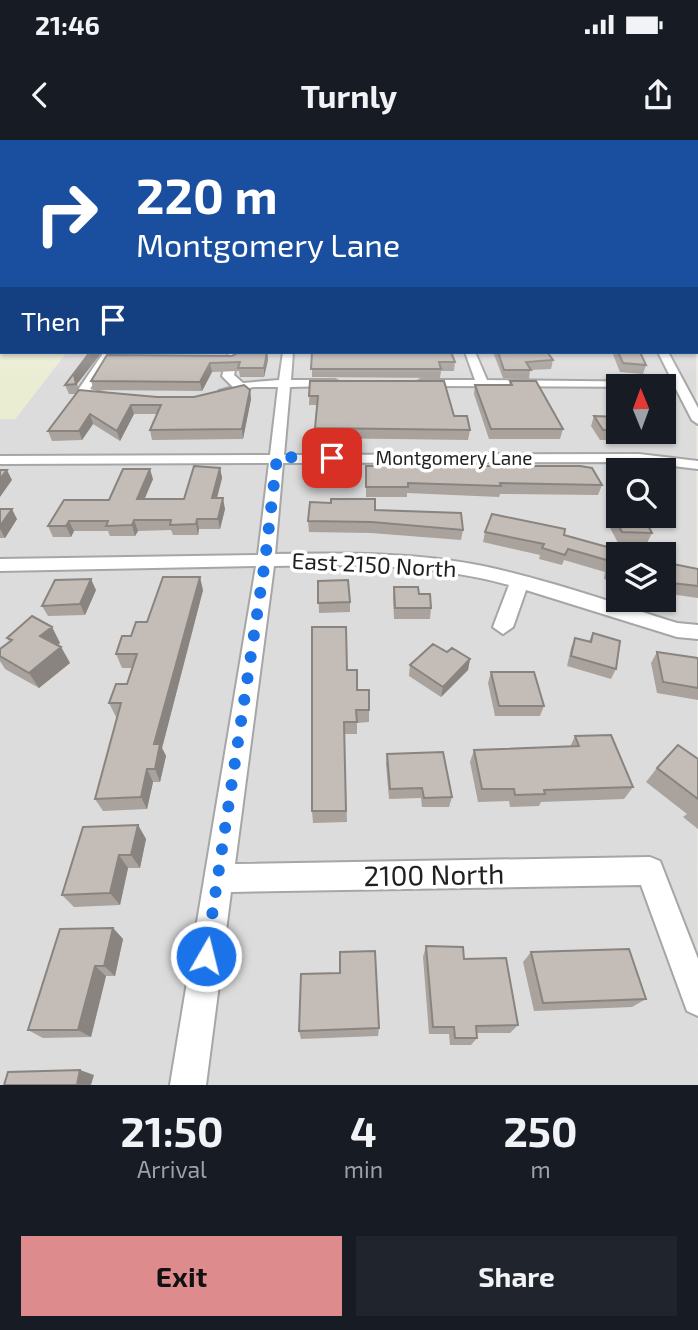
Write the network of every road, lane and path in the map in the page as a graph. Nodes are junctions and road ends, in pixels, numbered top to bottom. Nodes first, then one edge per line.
1 (288, 354) edge
2 (471, 354) edge
3 (664, 354) edge
4 (110, 356) edge
5 (229, 357) edge
6 (344, 383) edge
7 (413, 383) edge
8 (482, 383) junction
9 (285, 384) junction
10 (679, 386) junction
11 (240, 387) junction
12 (214, 397) edge
13 (118, 398) edge
14 (698, 420) edge
15 (277, 457) junction
16 (0, 460) edge
17 (698, 465) edge
18 (265, 561) junction
19 (6, 564) edge
20 (519, 582) junction
21 (0, 584) edge
22 (503, 627) dead end
23 (698, 632) edge
24 (217, 878) junction
25 (698, 1000) edge
26 (188, 1085) edge

1 - 9 street
2 - 8 street
3 - 10 street
4 - 13 street
5 - 11 street
6 - 9 street
7 - 8 street
8 - 10 street
9 - 11 street
9 - 15 street
10 - 14 street
11 - 12 street
15 - 16 street, Montgomery Lane
15 - 17 street, Montgomery Lane
15 - 18 street
18 - 19 street, East 2150 North
18 - 20 street, East 2150 North
18 - 24 street
19 - 21 street
20 - 22 street
20 - 23 street, East 2150 North
24 - 25 street, 2100 North
24 - 26 street

